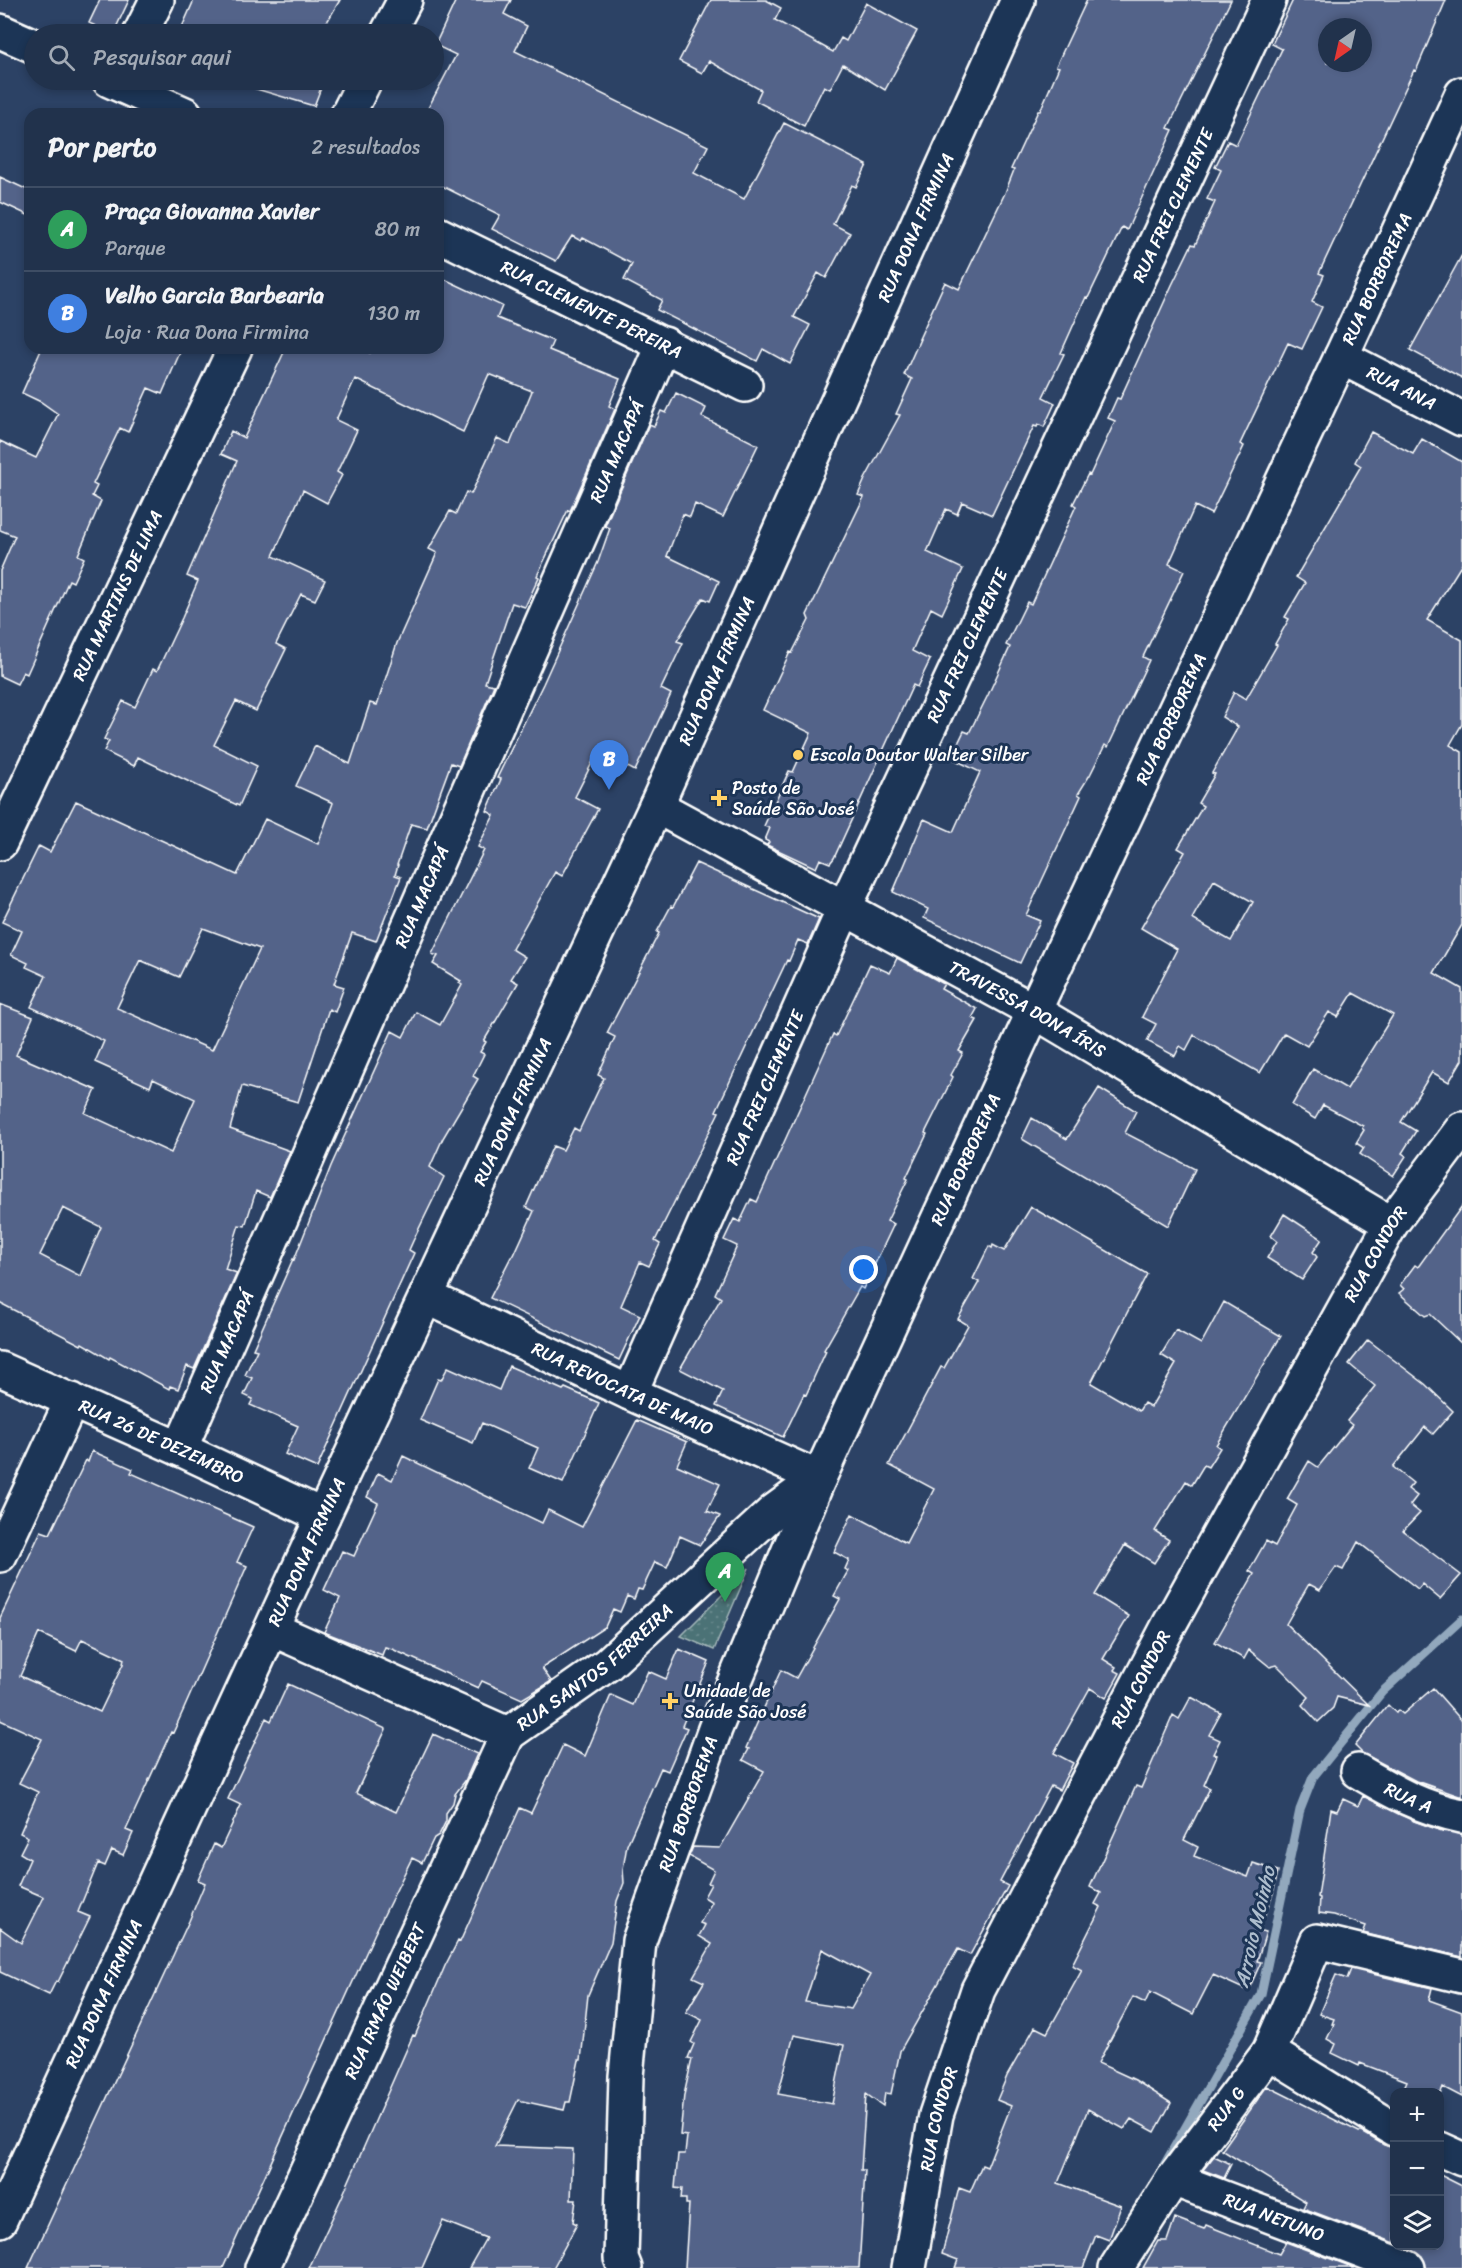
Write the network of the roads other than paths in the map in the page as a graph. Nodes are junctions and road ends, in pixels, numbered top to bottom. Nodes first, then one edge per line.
1 (157, 0) edge
2 (405, 0) edge
3 (1018, 0) edge
4 (1269, 0) edge
5 (145, 24) edge
6 (392, 24) edge
7 (0, 31) edge
8 (24, 42) edge
9 (135, 90) edge
10 (360, 90) edge
11 (1462, 94) edge
12 (172, 108) edge
13 (351, 108) edge
14 (444, 237) edge
15 (664, 344) junction
16 (232, 354) edge
17 (1341, 357) junction
18 (746, 385) dead end
19 (1462, 419) edge
20 (656, 806) junction
21 (0, 843) edge
22 (844, 909) junction
23 (1034, 1011) junction
24 (1462, 1129) edge
25 (1391, 1224) junction
26 (427, 1297) junction
27 (0, 1369) edge
28 (630, 1393) junction
29 (72, 1400) junction
30 (180, 1449) junction
31 (819, 1478) junction
32 (323, 1516) junction
33 (0, 1555) edge
34 (272, 1629) junction
35 (508, 1734) junction
36 (1358, 1771) dead end
37 (1462, 1816) edge
38 (1462, 1976) edge
39 (1269, 2052) junction
40 (1390, 2126) edge
41 (1444, 2151) edge
42 (1462, 2159) edge
43 (1173, 2180) junction
44 (0, 2220) edge
45 (621, 2265) edge
46 (261, 2268) edge
47 (909, 2268) edge
48 (1116, 2268) edge
49 (1407, 2268) edge

1 - 5 street
2 - 6 street
3 - 20 street, RUA DONA FIRMINA
4 - 22 street, RUA FREI CLEMENTE
7 - 8 street
9 - 12 street
10 - 13 street
11 - 17 street, RUA BORBOREMA
14 - 15 street, RUA CLEMENTE PEREIRA
15 - 18 street, RUA CLEMENTE PEREIRA
15 - 30 street, RUA MACAPÁ
16 - 21 street, RUA MARTINS DE LIMA
17 - 19 street, RUA ANA
17 - 23 street, RUA BORBOREMA
20 - 22 street, TRAVESSA DONA ÍRIS
20 - 26 street, RUA DONA FIRMINA
22 - 23 street, TRAVESSA DONA ÍRIS
22 - 28 street, RUA FREI CLEMENTE
23 - 25 street, TRAVESSA DONA ÍRIS
23 - 31 street, RUA BORBOREMA
24 - 25 street, RUA CONDOR
25 - 47 street, RUA CONDOR
26 - 28 street, RUA REVOCATA DE MAIO
26 - 32 street, RUA DONA FIRMINA
27 - 29 street, RUA 26 DE DEZEMBRO
28 - 31 street, RUA REVOCATA DE MAIO
29 - 30 street, RUA 26 DE DEZEMBRO
29 - 33 street
30 - 32 street, RUA 26 DE DEZEMBRO
31 - 35 street, RUA SANTOS FERREIRA
31 - 45 street, RUA BORBOREMA
32 - 34 street, RUA DONA FIRMINA
34 - 35 street, RUA SANTOS FERREIRA
34 - 44 street, RUA DONA FIRMINA
35 - 46 street, RUA IRMÃO WEIBERT
36 - 37 street, RUA A
38 - 39 street, RUA G
39 - 40 street
39 - 43 street, RUA G
41 - 42 street
43 - 48 street, RUA G
43 - 49 street, RUA NETUNO

